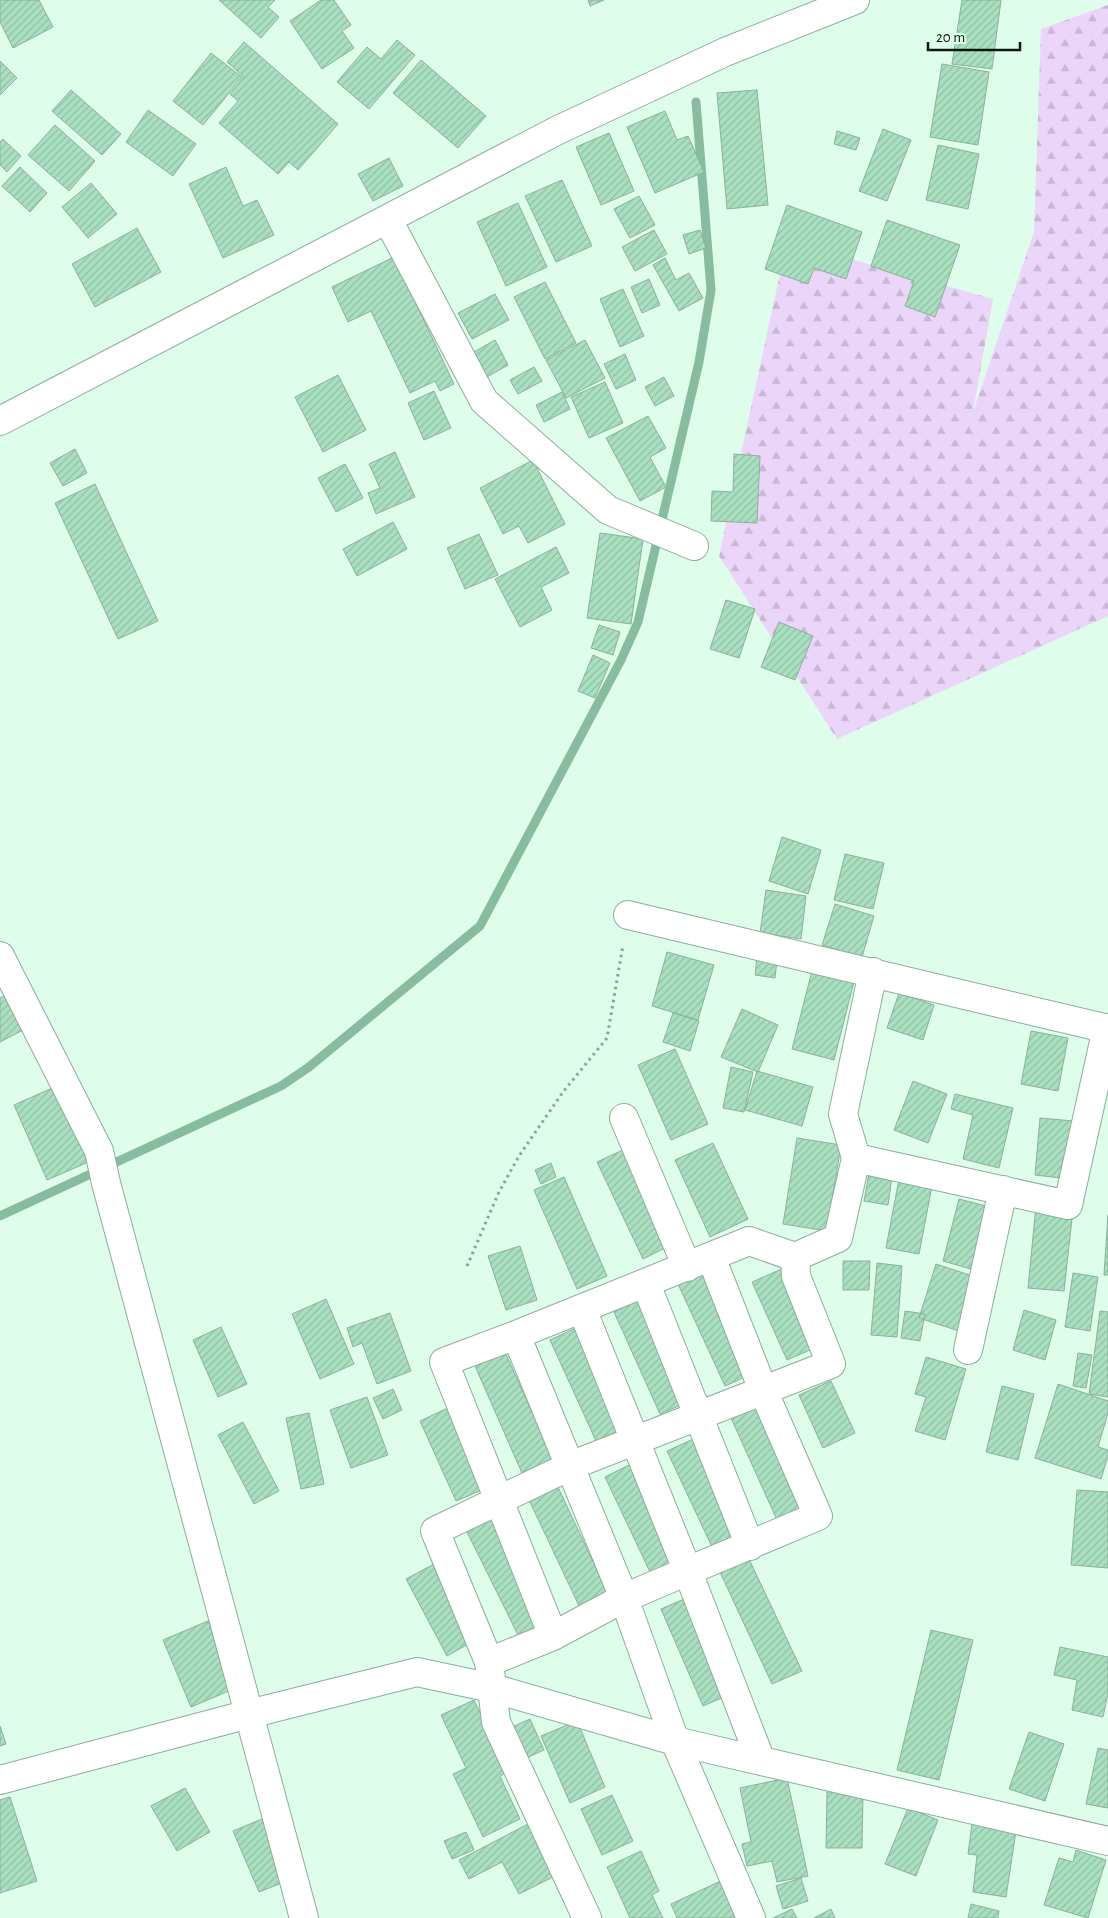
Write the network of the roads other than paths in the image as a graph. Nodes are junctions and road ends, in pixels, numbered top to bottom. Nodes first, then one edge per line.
1 (855, 0) edge
2 (388, 220) junction
3 (0, 421) edge
4 (694, 546) dead end
5 (628, 915) road end
6 (0, 956) edge
7 (872, 972) junction
8 (1107, 1028) edge
9 (624, 1118) dead end
10 (856, 1158) junction
11 (1003, 1190) junction
12 (795, 1257) junction
13 (699, 1262) junction
14 (646, 1284) junction
15 (582, 1309) junction
16 (516, 1335) junction
17 (968, 1350) dead end
18 (763, 1390) junction
19 (699, 1416) junction
20 (635, 1441) junction
21 (570, 1466) junction
22 (499, 1502) junction
23 (750, 1546) junction
24 (688, 1572) junction
25 (624, 1598) junction
26 (553, 1636) junction
27 (491, 1675) junction
28 (249, 1714) junction
29 (675, 1741) junction
30 (761, 1761) junction
31 (0, 1780) edge
32 (1108, 1841) edge
33 (304, 1918) edge
34 (587, 1918) edge
35 (751, 1918) edge

1 - 2 street
2 - 3 street
2 - 4 street
5 - 7 street
6 - 28 street
7 - 8 street
7 - 10 street
8 - 11 street
9 - 13 street
10 - 11 street
10 - 12 street
11 - 17 street
12 - 13 street
12 - 18 street
13 - 14 street
13 - 18 street
14 - 15 street
14 - 19 street
15 - 16 street
15 - 20 street
16 - 21 street
16 - 22 street
18 - 19 street
18 - 23 street
19 - 20 street
19 - 23 street
20 - 21 street
20 - 24 street
21 - 22 street
21 - 25 street
22 - 26 street
22 - 27 street
23 - 24 street
24 - 25 street
24 - 30 street
25 - 26 street
25 - 29 street
26 - 27 street
27 - 28 street
27 - 29 street
27 - 34 street
28 - 31 street
28 - 33 street
29 - 30 street
29 - 35 street
30 - 32 street

